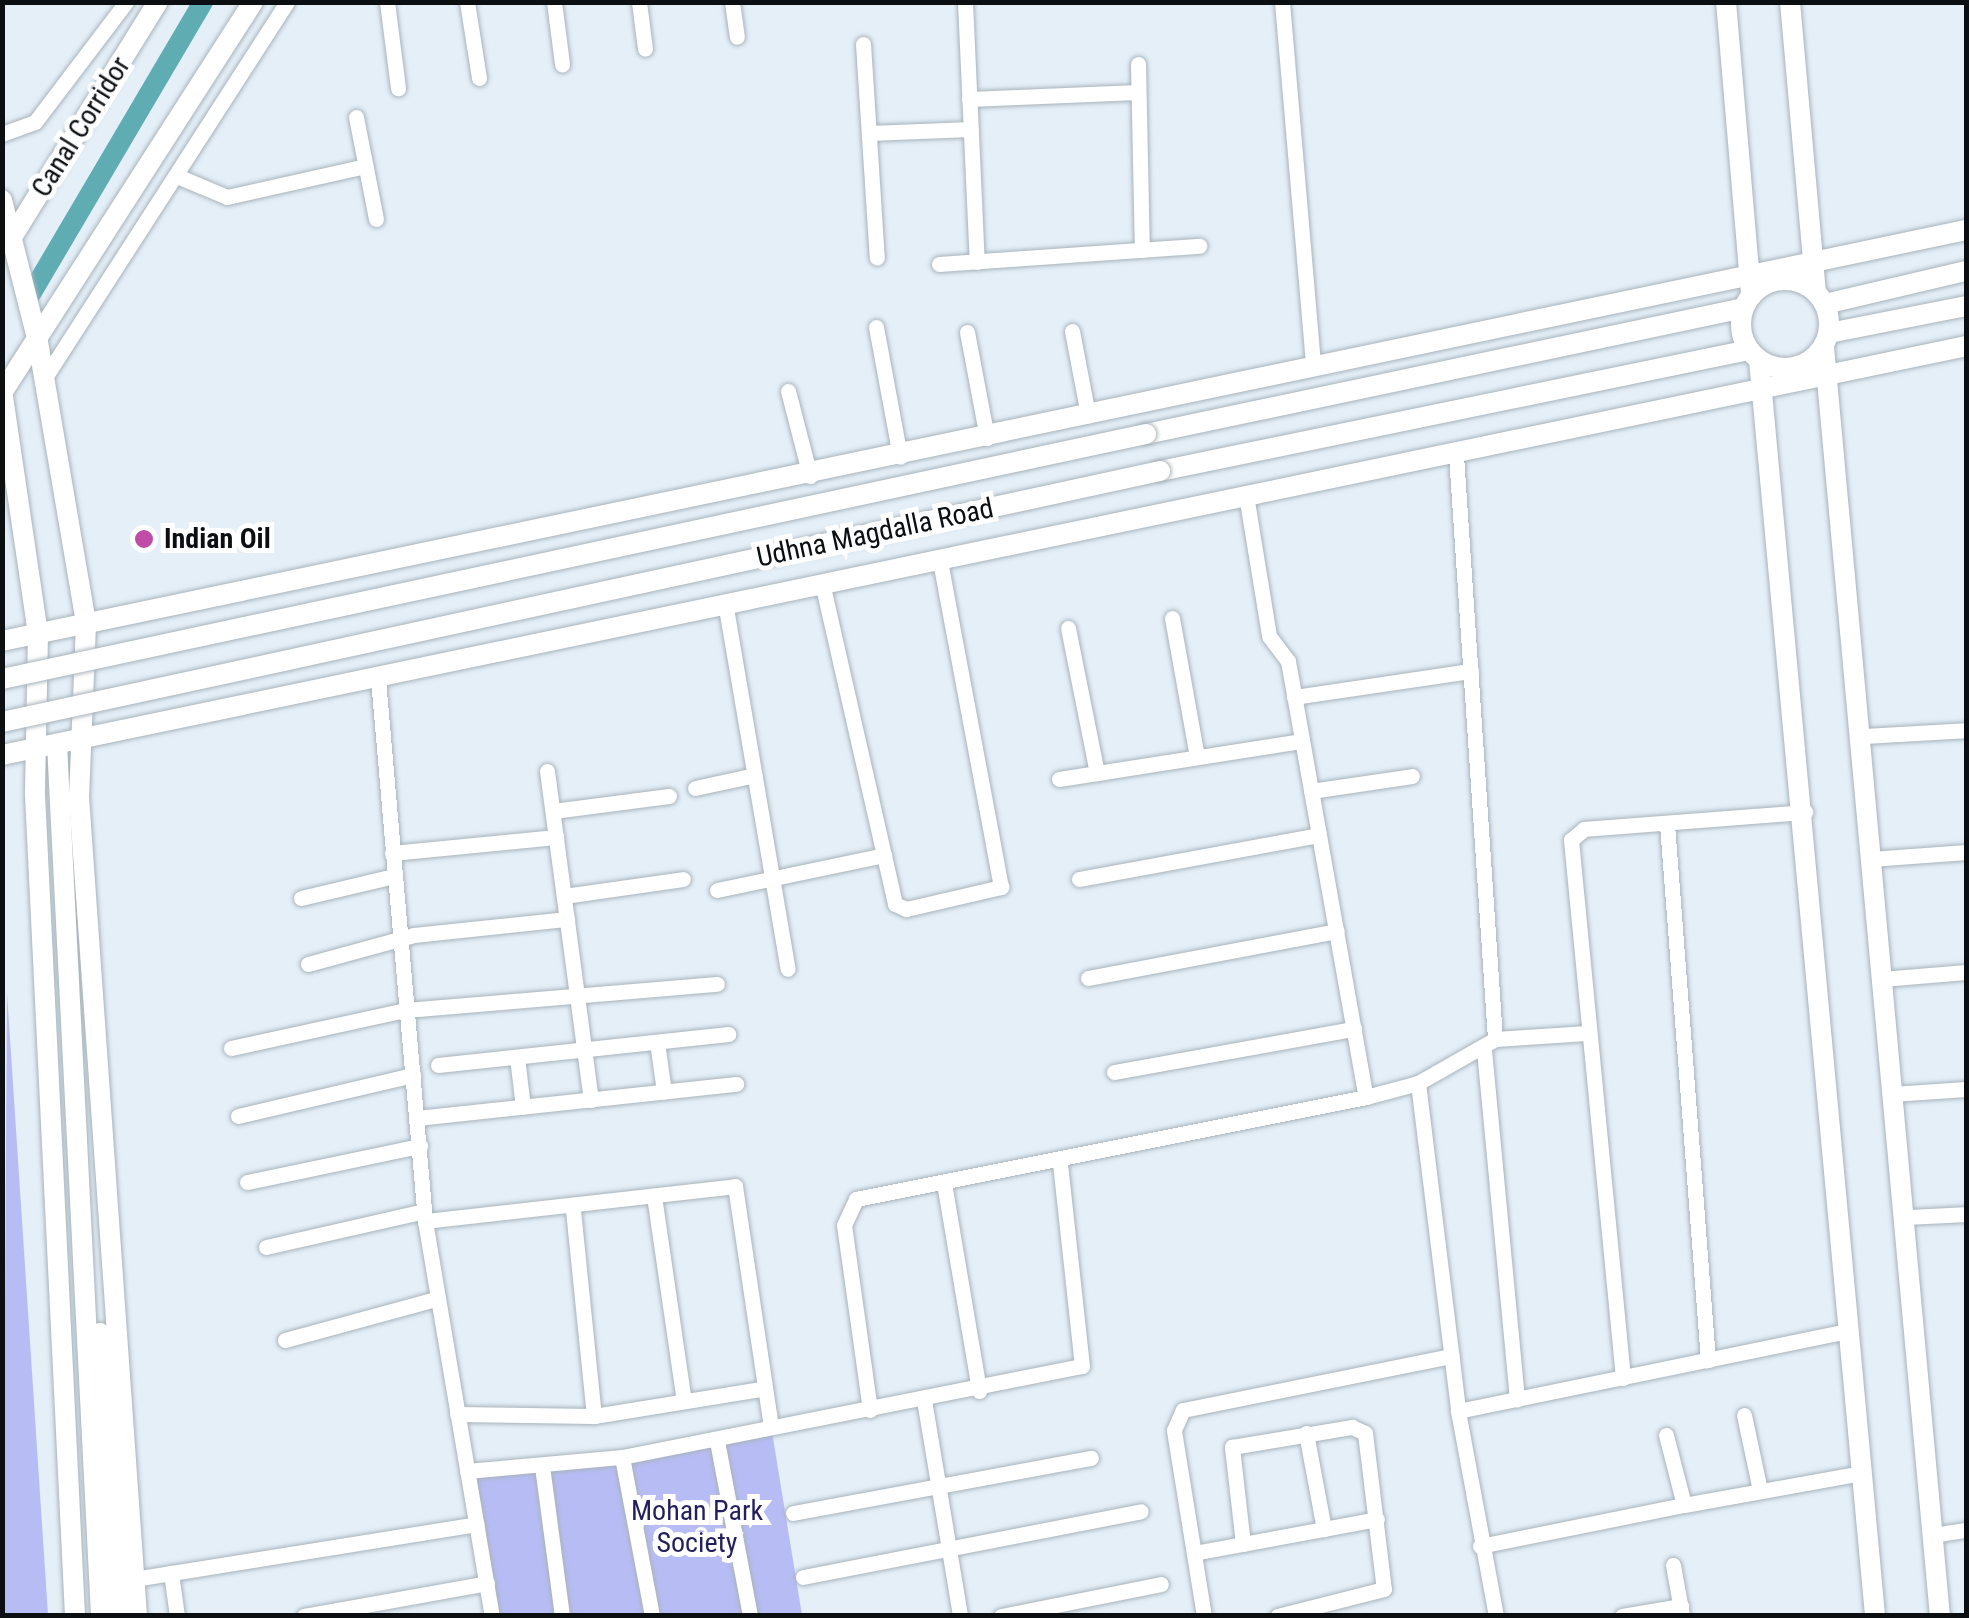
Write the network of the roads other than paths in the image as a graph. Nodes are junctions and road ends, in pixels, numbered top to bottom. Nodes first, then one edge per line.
1 (126, 2) edge
2 (158, 2) edge
3 (254, 2) edge
4 (287, 2) edge
5 (387, 2) edge
6 (467, 2) edge
7 (554, 2) edge
8 (639, 2) edge
9 (732, 2) edge
10 (965, 2) edge
11 (1282, 2) edge
12 (1726, 2) edge
13 (1790, 2) edge
14 (737, 37) dead end
15 (863, 44) dead end
16 (646, 49) dead end
17 (562, 64) dead end
18 (1138, 64) dead end
19 (478, 78) dead end
20 (398, 88) dead end
21 (1138, 92) junction
22 (969, 99) junction
23 (356, 117) dead end
24 (970, 129) junction
25 (2, 134) edge
26 (869, 134) junction
27 (366, 166) junction
28 (177, 176) junction
29 (2, 200) edge
30 (376, 219) dead end
31 (1966, 230) edge
32 (7, 244) edge
33 (1199, 246) dead end
34 (1142, 250) junction
35 (877, 258) dead end
36 (1813, 260) junction
37 (977, 262) junction
38 (939, 264) dead end
39 (1751, 269) junction
40 (1966, 270) edge
41 (1821, 298) junction
42 (1748, 302) junction
43 (1966, 306) edge
44 (876, 327) dead end
45 (1072, 331) dead end
46 (967, 332) dead end
47 (1826, 340) junction
48 (38, 342) junction
49 (1966, 346) edge
50 (1754, 355) junction
51 (1313, 364) junction
52 (1830, 376) junction
53 (44, 379) junction
54 (1765, 384) junction
55 (788, 391) dead end
56 (3, 392) edge
57 (1088, 415) junction
58 (987, 438) junction
59 (5, 454) edge
60 (1456, 455) junction
61 (900, 457) junction
62 (810, 476) junction
63 (1246, 494) junction
64 (941, 566) junction
65 (823, 587) junction
66 (726, 608) junction
67 (1172, 618) dead end
68 (86, 624) junction
69 (1068, 628) dead end
70 (38, 634) junction
71 (2, 642) edge
72 (1471, 671) junction
73 (2, 679) edge
74 (378, 679) junction
75 (1294, 698) junction
76 (2, 722) edge
77 (1966, 730) edge
78 (1863, 736) junction
79 (79, 740) junction
80 (1302, 741) junction
81 (57, 744) junction
82 (34, 748) junction
83 (2, 755) edge
84 (1197, 757) junction
85 (547, 771) dead end
86 (1097, 773) junction
87 (754, 775) junction
88 (1412, 776) dead end
89 (1059, 779) dead end
90 (694, 788) dead end
91 (1311, 791) junction
92 (668, 796) dead end
93 (552, 811) junction
94 (1805, 812) junction
95 (1667, 824) junction
96 (1319, 834) junction
97 (556, 837) junction
98 (1966, 852) edge
99 (392, 853) junction
100 (884, 855) junction
101 (1871, 859) junction
102 (394, 876) junction
103 (683, 878) dead end
104 (772, 878) junction
105 (1079, 879) dead end
106 (716, 890) dead end
107 (564, 896) junction
108 (301, 898) dead end
109 (567, 919) junction
110 (1336, 931) junction
111 (400, 942) junction
112 (308, 964) dead end
113 (788, 969) dead end
114 (1966, 972) edge
115 (1088, 978) dead end
116 (1882, 979) junction
117 (716, 984) dead end
118 (577, 996) junction
119 (406, 1010) junction
120 (1354, 1029) junction
121 (1587, 1033) junction
122 (728, 1034) dead end
123 (657, 1042) junction
124 (1490, 1045) junction
125 (231, 1048) dead end
126 (584, 1050) junction
127 (517, 1057) junction
128 (438, 1065) dead end
129 (1114, 1072) dead end
130 (413, 1074) junction
131 (1418, 1082) junction
132 (736, 1084) dead end
133 (1966, 1089) edge
134 (664, 1092) junction
135 (1892, 1094) junction
136 (1366, 1097) junction
137 (591, 1100) junction
138 (523, 1107) junction
139 (238, 1116) dead end
140 (417, 1118) junction
141 (420, 1146) junction
142 (1060, 1162) junction
143 (247, 1182) dead end
144 (944, 1183) junction
145 (654, 1196) junction
146 (573, 1210) junction
147 (1966, 1214) edge
148 (85, 1215) junction
149 (424, 1216) junction
150 (1906, 1217) junction
151 (266, 1248) dead end
152 (436, 1299) junction
153 (1848, 1331) junction
154 (285, 1340) dead end
155 (1452, 1356) junction
156 (1708, 1360) junction
157 (1623, 1378) junction
158 (760, 1389) junction
159 (980, 1391) junction
160 (1518, 1399) junction
161 (924, 1400) junction
162 (684, 1402) junction
163 (870, 1410) junction
164 (1458, 1411) junction
165 (457, 1414) junction
166 (1744, 1415) dead end
167 (594, 1416) junction
168 (771, 1426) junction
169 (1306, 1433) junction
170 (1666, 1435) dead end
171 (717, 1441) junction
172 (622, 1457) junction
173 (1091, 1458) dead end
174 (542, 1466) junction
175 (468, 1471) junction
176 (1861, 1472) junction
177 (940, 1488) junction
178 (1760, 1490) junction
179 (1684, 1505) junction
180 (1141, 1511) dead end
181 (793, 1513) dead end
182 (1377, 1519) junction
183 (477, 1524) junction
184 (1324, 1529) junction
185 (1966, 1530) edge
186 (1933, 1535) junction
187 (1242, 1544) junction
188 (1480, 1546) junction
189 (950, 1550) junction
190 (1194, 1552) junction
191 (1673, 1565) dead end
192 (171, 1574) junction
193 (802, 1577) dead end
194 (134, 1579) junction
195 (487, 1582) junction
196 (1161, 1584) dead end
197 (1682, 1611) edge
198 (75, 1616) edge
199 (102, 1616) edge
200 (120, 1616) edge
201 (137, 1616) edge
202 (176, 1616) edge
203 (304, 1616) edge
204 (492, 1616) edge
205 (562, 1616) edge
206 (652, 1616) edge
207 (750, 1616) edge
208 (960, 1616) edge
209 (1002, 1616) edge
210 (1204, 1616) edge
211 (1278, 1616) edge
212 (1496, 1616) edge
213 (1622, 1616) edge
214 (1874, 1616) edge
215 (1940, 1616) edge

1 - 25 street
2 - 32 main road, Canal Corridor
3 - 48 main road
4 - 28 street
5 - 20 street
6 - 19 street
7 - 17 street
8 - 16 street
9 - 14 street
10 - 22 street
11 - 51 street
12 - 39 main road
13 - 36 main road
15 - 26 street
18 - 21 street
21 - 22 street
21 - 34 street
22 - 24 street
23 - 27 street
24 - 26 street
24 - 37 street
26 - 35 street
27 - 28 street
27 - 30 street
28 - 53 street
29 - 32 main road
31 - 36 main road
32 - 48 main road
33 - 34 street
34 - 37 street
36 - 39 main road
36 - 41 main road
37 - 38 street
39 - 42 main road
39 - 51 main road
40 - 41 main road, Udhna Magdalla Road
41 - 42 main road, Udhna Magdalla Road
41 - 47 main road
42 - 50 main road
42 - 73 main road, Udhna Magdalla Road, bridge
43 - 47 main road, Udhna Magdalla Road
44 - 61 street
45 - 57 street
46 - 58 street
47 - 50 main road, Udhna Magdalla Road
47 - 52 main road
48 - 53 main road
48 - 56 main road
49 - 52 main road
50 - 54 main road
50 - 76 main road, Udhna Magdalla Road, bridge
51 - 57 main road
52 - 54 main road
52 - 78 main road
53 - 68 main road
54 - 60 main road
54 - 94 main road
55 - 62 street
56 - 59 main road
57 - 58 main road
58 - 61 main road
59 - 70 main road
60 - 63 main road
60 - 72 street
61 - 62 main road
62 - 68 main road
63 - 64 main road
63 - 75 street
64 - 65 main road
64 - 100 street
65 - 66 main road
65 - 100 street
66 - 74 main road
66 - 87 street
67 - 84 street
68 - 70 main road
68 - 79 main road
69 - 86 street
70 - 71 main road
70 - 82 main road
72 - 75 street
72 - 124 street
74 - 79 main road
74 - 99 street
75 - 80 street
77 - 78 street
78 - 101 main road
79 - 81 main road
79 - 194 main road
80 - 84 street
80 - 91 street
81 - 82 main road
81 - 148 main road
82 - 83 main road
82 - 198 main road
84 - 86 street
85 - 93 street
86 - 89 street
87 - 90 street
87 - 104 street
88 - 91 street
91 - 96 street
92 - 93 street
93 - 97 street
94 - 95 street
94 - 153 main road
95 - 121 street
95 - 156 street
96 - 105 street
96 - 110 street
97 - 99 street
97 - 107 street
98 - 101 street
99 - 102 street
100 - 104 street
101 - 116 main road
102 - 108 street
102 - 111 street
103 - 107 street
104 - 106 street
104 - 113 street
107 - 109 street
109 - 111 street
109 - 118 street
110 - 115 street
110 - 120 street
111 - 112 street
111 - 119 street
114 - 116 street
116 - 135 main road
117 - 118 street
118 - 119 street
118 - 126 street
119 - 125 street
119 - 130 street
120 - 129 street
120 - 136 street
121 - 124 street
121 - 157 street
122 - 123 street
123 - 126 street
123 - 134 street
124 - 131 street
124 - 160 street
126 - 127 street
126 - 137 street
127 - 128 street
127 - 138 street
130 - 139 street
130 - 140 street
131 - 136 street
131 - 155 street
132 - 134 street
133 - 135 street
134 - 137 street
135 - 150 main road
136 - 142 street
137 - 138 street
138 - 140 street
140 - 141 street
141 - 143 street
141 - 149 street
142 - 144 street
142 - 159 street
144 - 159 street
144 - 163 street
145 - 146 street
145 - 158 street
145 - 162 street
146 - 149 street
146 - 167 street
147 - 150 street
148 - 199 main road
148 - 200 main road
149 - 151 street
149 - 152 street
150 - 186 main road
152 - 154 street
152 - 165 street
153 - 156 street
153 - 176 main road
155 - 164 street
155 - 190 street
156 - 157 street
157 - 160 street
158 - 162 street
158 - 168 street
159 - 161 street
160 - 164 street
161 - 163 street
161 - 177 street
162 - 167 street
163 - 168 street
164 - 188 street
165 - 167 street
165 - 175 street
166 - 178 street
168 - 171 street
169 - 182 street
169 - 184 street
169 - 187 street
170 - 179 street
171 - 172 street
171 - 207 street
172 - 174 street
172 - 206 street
173 - 177 street
174 - 175 street
174 - 205 street
175 - 183 street
176 - 178 street
176 - 214 main road
177 - 181 street
177 - 189 street
178 - 179 street
179 - 188 street
180 - 189 street
182 - 184 street
182 - 211 street
183 - 192 street
183 - 195 street
184 - 187 street
185 - 186 street
186 - 215 main road
187 - 190 street
188 - 212 street
189 - 193 street
189 - 208 street
190 - 210 street
191 - 197 street
192 - 194 street
192 - 202 street
194 - 201 main road
195 - 203 street
195 - 204 street
196 - 209 street
197 - 213 street

